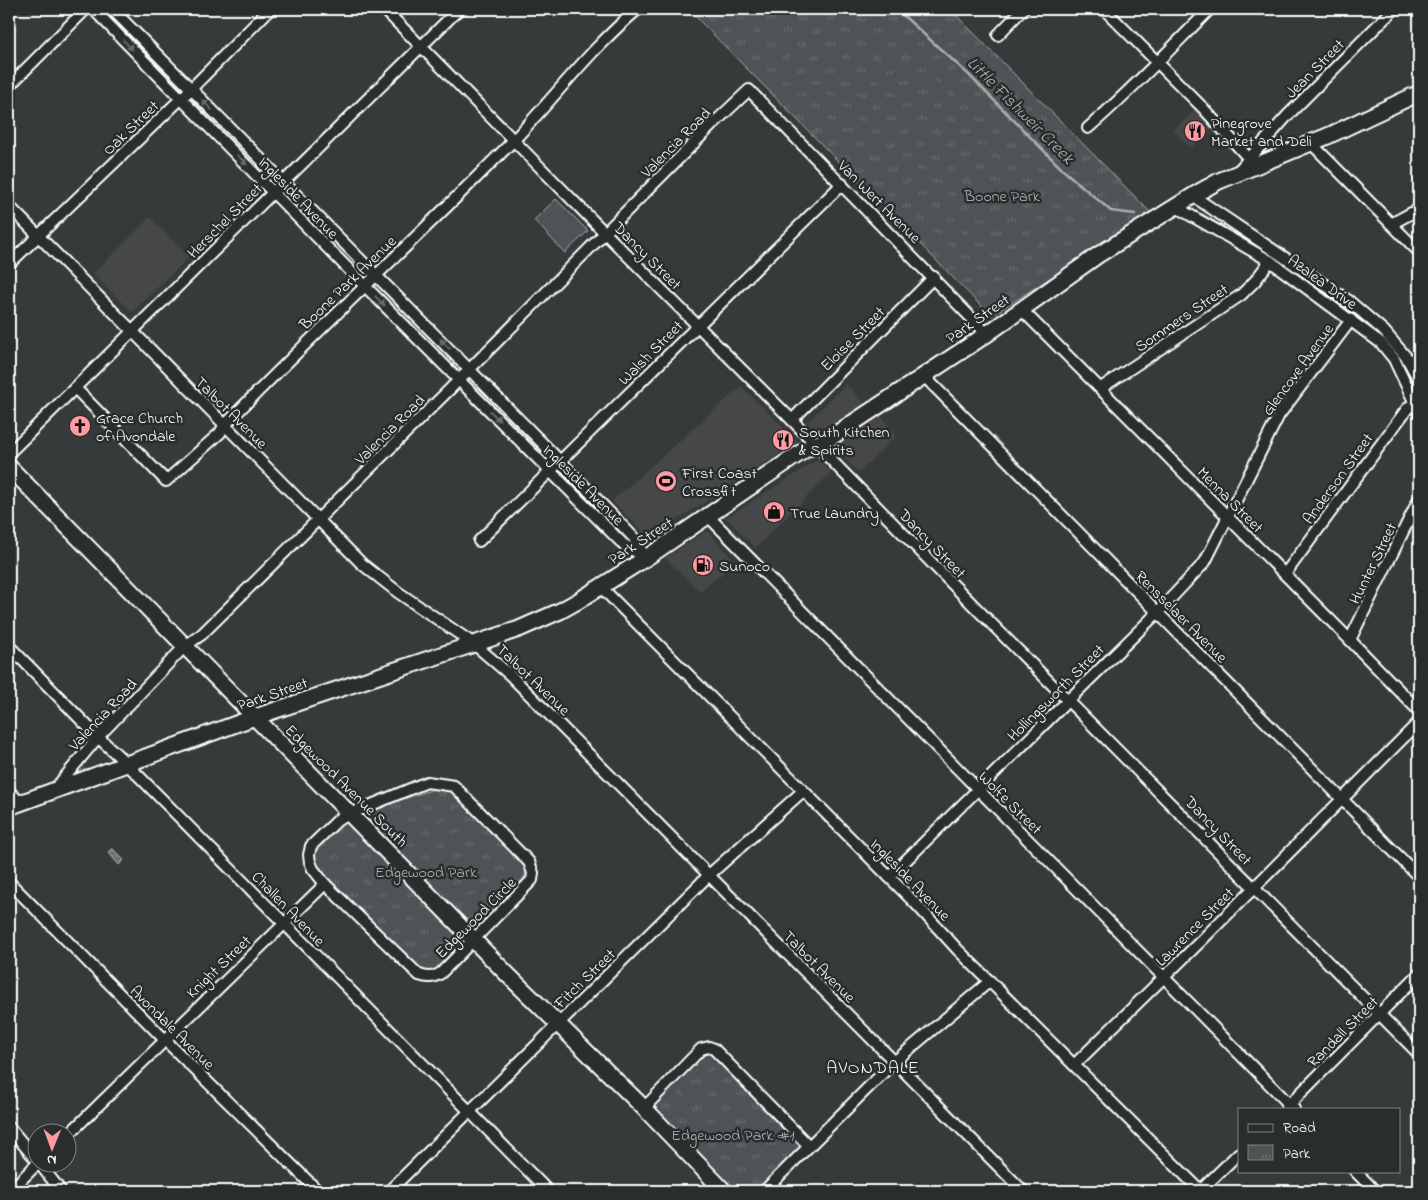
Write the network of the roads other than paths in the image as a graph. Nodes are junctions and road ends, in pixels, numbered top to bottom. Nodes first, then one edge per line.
1 (86, 9) edge
2 (96, 9) edge
3 (112, 9) edge
4 (270, 9) edge
5 (384, 9) edge
6 (459, 9) edge
7 (638, 9) edge
8 (1023, 9) edge
9 (1104, 9) edge
10 (1210, 9) edge
11 (1394, 9) edge
12 (998, 35) dead end
13 (422, 46) junction
14 (1157, 62) junction
15 (9, 86) edge
16 (191, 89) junction
17 (749, 90) joint
18 (1419, 93) edge
19 (181, 99) junction
20 (1088, 128) dead end
21 (514, 140) junction
22 (1311, 143) junction
23 (1252, 162) junction
24 (284, 182) junction
25 (842, 184) junction
26 (273, 192) junction
27 (1193, 196) junction
28 (9, 206) edge
29 (1176, 207) junction
30 (1419, 209) edge
31 (1391, 224) junction
32 (605, 233) junction
33 (39, 237) junction
34 (1419, 252) edge
35 (1270, 261) junction
36 (9, 264) edge
37 (378, 276) junction
38 (934, 277) junction
39 (365, 286) junction
40 (1021, 309) junction
41 (1351, 320) junction
42 (697, 326) junction
43 (132, 332) junction
44 (987, 334) junction
45 (469, 368) junction
46 (924, 376) junction
47 (458, 380) junction
48 (1419, 380) edge
49 (75, 388) junction
50 (1101, 388) junction
51 (1415, 402) junction
52 (1419, 412) edge
53 (792, 420) junction
54 (224, 426) junction
55 (816, 445) junction
56 (9, 453) edge
57 (561, 462) junction
58 (9, 467) edge
59 (550, 472) junction
60 (1419, 499) edge
61 (708, 516) junction
62 (1228, 518) junction
63 (318, 520) junction
64 (479, 541) dead end
65 (646, 558) junction
66 (1285, 574) junction
67 (601, 587) junction
68 (1158, 612) junction
69 (1350, 640) junction
70 (474, 644) junction
71 (9, 646) edge
72 (185, 646) junction
73 (1068, 700) junction
74 (1419, 711) edge
75 (255, 717) junction
76 (1419, 722) edge
77 (98, 737) junction
78 (126, 763) junction
79 (54, 790) junction
80 (803, 790) junction
81 (978, 790) junction
82 (9, 791) edge
83 (1343, 798) junction
84 (15, 805) edge
85 (350, 812) junction
86 (709, 875) junction
87 (889, 877) junction
88 (1419, 877) edge
89 (9, 882) edge
90 (326, 884) junction
91 (1254, 888) junction
92 (283, 924) junction
93 (474, 939) junction
94 (1419, 974) edge
95 (1164, 977) junction
96 (990, 981) junction
97 (1380, 1015) junction
98 (559, 1024) junction
99 (164, 1039) junction
100 (1419, 1054) edge
101 (894, 1062) junction
102 (1074, 1065) junction
103 (1290, 1107) edge
104 (644, 1108) junction
105 (469, 1112) junction
106 (78, 1125) edge
107 (9, 1127) edge
108 (809, 1146) junction
109 (28, 1150) edge
110 (1238, 1154) edge
111 (28, 1172) edge
112 (46, 1172) edge
113 (1356, 1172) edge
114 (10, 1191) edge
115 (62, 1191) edge
116 (318, 1191) edge
117 (389, 1191) edge
118 (548, 1191) edge
119 (724, 1191) edge
120 (764, 1191) edge
121 (1023, 1191) edge
122 (1201, 1191) edge
123 (1375, 1191) edge

1 - 15 street
2 -> 19 street, Ingleside Avenue
3 - 16 street, Ingleside Avenue
4 - 16 street, Oak Street
5 - 13 street, Dancy Street
6 - 13 street, Herschel Street
7 - 21 street, Boone Park Avenue
8 - 12 street
9 - 14 street
10 - 14 street
11 - 23 street, Jean Street
13 - 21 street, Dancy Street
13 - 24 street, Herschel Street
14 - 20 street
14 - 23 street
16 - 19 street, Oak Street
24 -> 16 street, Ingleside Avenue
17 - 25 street, Van Wert Avenue
17 - 32 street, Valencia Road
18 - 22 street, Park Street
19 -> 26 street, Ingleside Avenue
19 - 33 street, Oak Street
21 - 32 street, Dancy Street
21 - 37 street, Boone Park Avenue
22 - 23 street, Park Street
22 - 31 street
23 - 27 street, Park Street
24 - 26 street, Herschel Street
24 - 37 street, Ingleside Avenue
25 - 38 street, Van Wert Avenue
25 - 42 street, Walsh Street
26 - 39 street, Ingleside Avenue
26 - 43 street, Herschel Street
27 - 29 street, Park Street
27 - 48 street, Azalea Drive
28 - 33 street, Talbot Avenue
29 - 35 street, Azalea Drive
29 - 40 street, Park Street
30 - 31 street
31 - 34 street
32 - 42 street, Dancy Street
32 - 45 street, Valencia Road
33 - 36 street, Oak Street
33 - 43 street, Talbot Avenue
35 - 41 street, Azalea Drive
35 - 50 street, Sommers Street
37 - 39 street, Boone Park Avenue
45 -> 37 street, Ingleside Avenue
38 - 44 street, Van Wert Avenue
38 - 53 street, Eloise Street
39 -> 47 street, Ingleside Avenue
39 - 54 street, Boone Park Avenue
40 - 44 street, Park Street
40 - 50 street, Menna Street
41 - 51 street, Azalea Drive
41 - 62 street, Glencove Avenue
42 - 53 street, Dancy Street
42 - 57 street, Walsh Street
43 - 49 street, Herschel Street
43 - 54 street, Talbot Avenue
44 - 46 street, Park Street
45 - 47 street, Valencia Road
45 - 57 street, Ingleside Avenue
46 - 55 street, Park Street
46 - 68 street, Rensselaer Avenue
47 -> 59 street, Ingleside Avenue
47 - 63 street, Valencia Road
49 - 54 street, Boone Park Avenue
49 - 56 street, Herschel Street
50 - 62 street, Menna Street
51 - 52 street, Azalea Drive
51 - 66 street, Anderson Street
53 - 55 street, Dancy Street
54 - 63 street, Talbot Avenue
55 - 61 street, Park Street
55 - 73 street, Dancy Street
57 - 59 street, Walsh Street
57 - 65 street, Ingleside Avenue
58 - 72 street, Edgewood Avenue South
59 - 64 street, Walsh Street
59 - 65 street, Ingleside Avenue
60 - 69 street, Hunter Street
61 - 65 street, Park Street
61 - 81 street, Wolfe Street
62 - 66 street, Menna Street
62 - 68 street, Hollingsworth Street
63 - 70 street, Talbot Avenue
63 - 72 street, Valencia Road
65 - 67 street, Park Street
66 - 69 street, Menna Street
67 - 70 street, Park Street
67 - 80 street, Ingleside Avenue
68 - 73 street, Hollingsworth Street
68 - 83 street, Rensselaer Avenue
69 - 74 street, Menna Street
70 - 75 street, Park Street
70 - 86 street, Talbot Avenue
71 - 77 street, Challen Avenue
72 - 75 street, Edgewood Avenue South
72 - 77 street, Valencia Road
73 - 81 street, Hollingsworth Street
73 - 91 street, Dancy Street
75 - 78 street, Park Street
75 - 85 street, Edgewood Avenue South
76 - 83 street, Lawrence Street
77 - 78 street, Challen Avenue
77 - 79 street, Valencia Road
78 - 79 street, Park Street
78 - 92 street, Challen Avenue
79 - 84 street, Park Street
80 - 86 street, Fitch Street
80 - 87 street, Ingleside Avenue
81 - 87 street, Hollingsworth Street
81 - 95 street, Wolfe Street
82 - 84 street
83 - 88 street, Rensselaer Avenue
83 - 91 street, Lawrence Street
85 - 90 street, Edgewood Circle
85 - 93 street, Edgewood Avenue South
85 - 93 street, Edgewood Circle
86 - 98 street, Fitch Street
86 - 101 street, Talbot Avenue
87 - 96 street, Ingleside Avenue
89 - 99 street, Avondale Avenue
90 - 92 street, Knight Street
90 - 93 street, Edgewood Circle
91 - 95 street, Lawrence Street
91 - 97 street, Dancy Street
92 - 99 street, Knight Street
92 - 105 street, Challen Avenue
93 - 98 street, Edgewood Avenue South
94 - 97 street, Randall Street
95 - 102 street, Lawrence Street
95 - 103 street, Wolfe Street
96 - 101 street
96 - 102 street, Ingleside Avenue
97 - 100 street, Dancy Street
97 - 103 street, Randall Street
98 - 104 street, Edgewood Avenue South
98 - 105 street, Fitch Street
99 - 106 street, Knight Street
99 - 116 street, Avondale Avenue
101 - 108 street
101 - 121 street, Talbot Avenue
102 - 122 street, Ingleside Avenue
104 - 108 street
104 - 119 street, Edgewood Avenue South
105 - 117 street, Fitch Street
105 - 118 street, Challen Avenue
107 - 109 street
108 - 120 street
110 - 122 street
111 - 114 street
112 - 115 street
113 - 123 street

